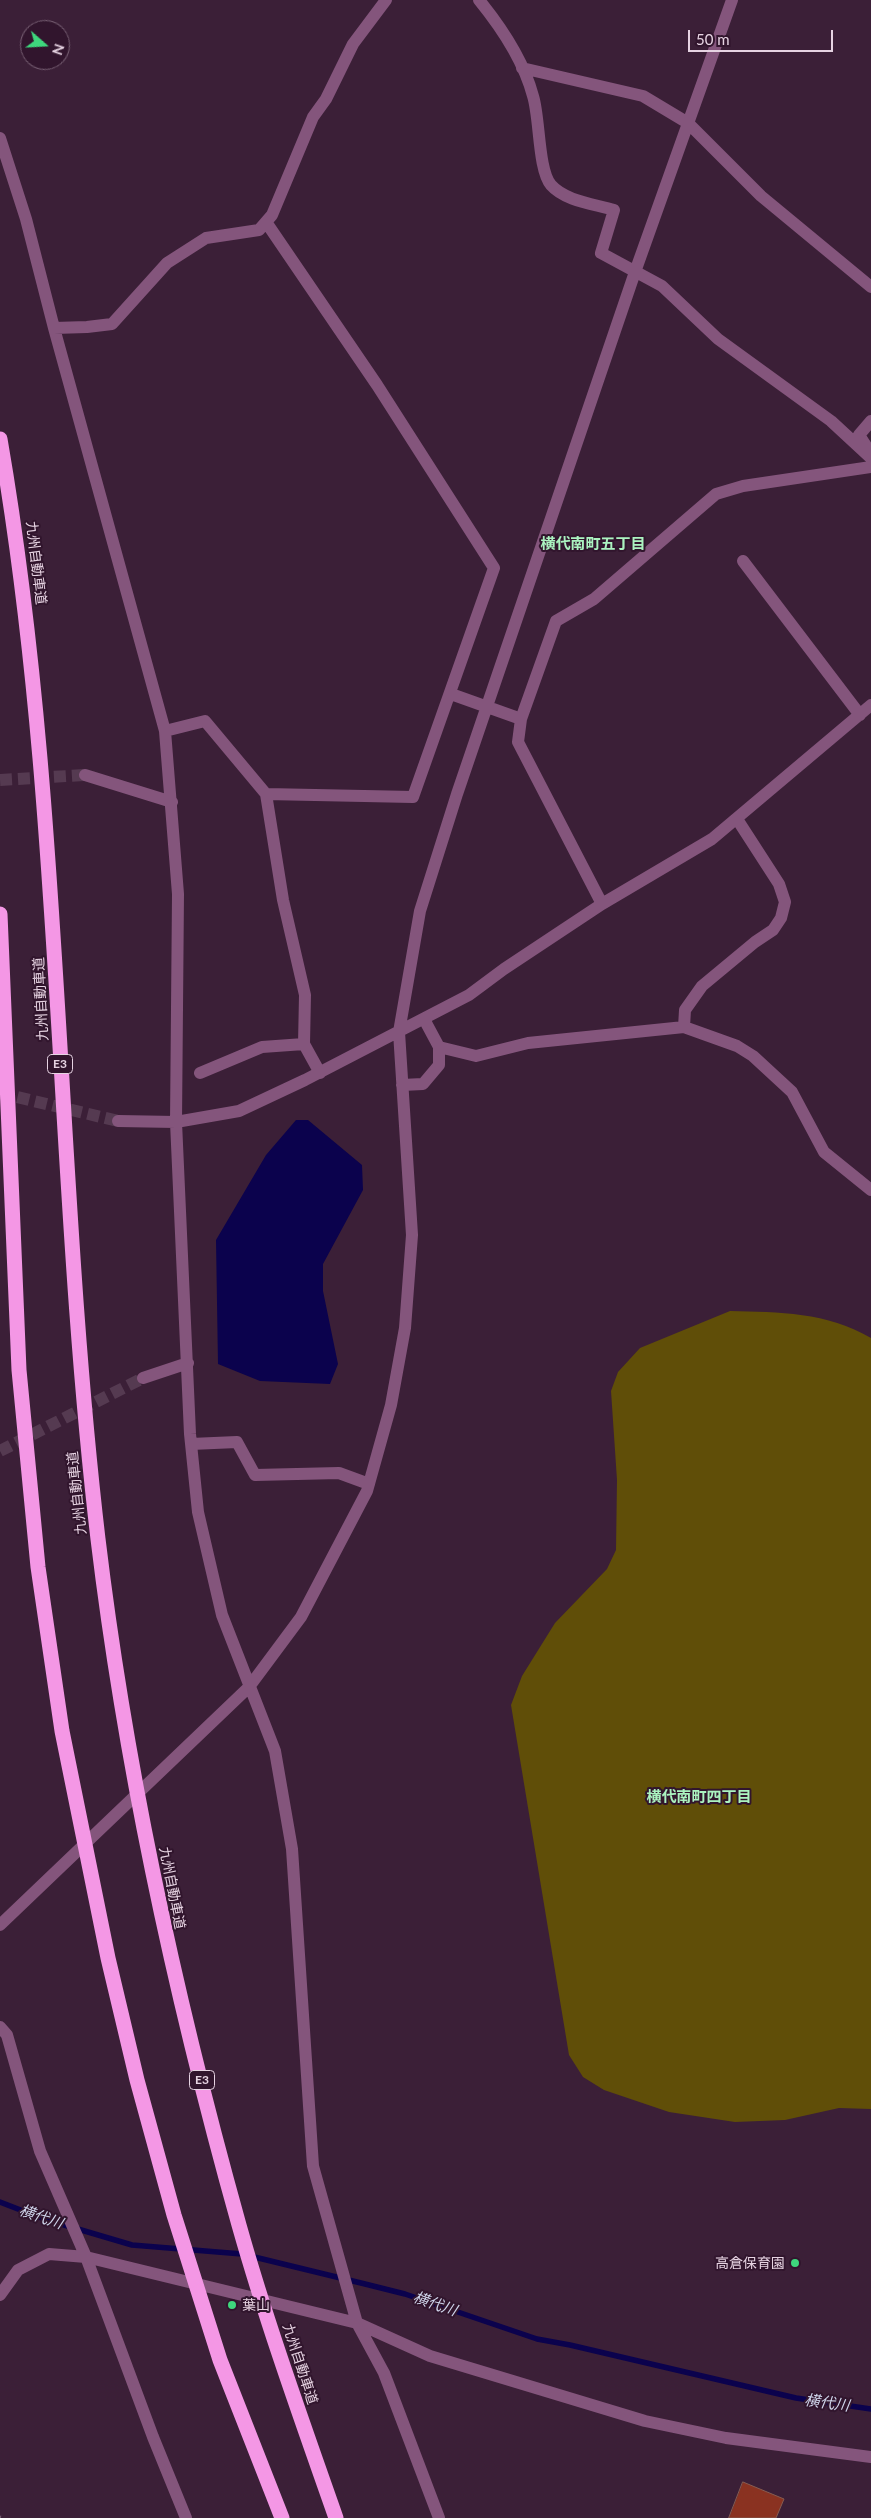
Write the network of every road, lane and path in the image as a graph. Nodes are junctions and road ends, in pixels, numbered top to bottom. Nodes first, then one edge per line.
1 (386, 0) edge
2 (479, 0) edge
3 (732, 0) edge
4 (522, 68) junction
5 (688, 123) junction
6 (0, 138) edge
7 (266, 222) junction
8 (635, 272) junction
9 (871, 287) edge
10 (54, 328) junction
11 (871, 422) edge
12 (0, 439) edge
13 (871, 453) edge
14 (871, 458) edge
15 (871, 467) edge
16 (743, 561) dead end
17 (451, 694) junction
18 (871, 705) edge
19 (487, 707) junction
20 (860, 715) junction
21 (522, 719) junction
22 (165, 732) junction
23 (85, 775) tunnel mouth
24 (266, 794) junction
25 (172, 802) junction
26 (737, 818) junction
27 (602, 904) junction
28 (0, 914) edge
29 (424, 1018) junction
30 (684, 1028) junction
31 (399, 1032) junction
32 (304, 1044) junction
33 (440, 1047) junction
34 (200, 1073) dead end
35 (320, 1073) junction
36 (402, 1085) junction
37 (118, 1121) tunnel mouth
38 (176, 1122) junction
39 (871, 1190) edge
40 (188, 1363) junction
41 (143, 1378) tunnel mouth
42 (191, 1444) junction
43 (368, 1484) junction
44 (249, 1687) junction
45 (0, 1925) edge
46 (0, 2027) edge
47 (86, 2257) junction
48 (0, 2295) edge
49 (357, 2322) junction
50 (871, 2457) edge
51 (0, 2517) edge
52 (4, 2518) edge
53 (186, 2518) edge
54 (282, 2518) edge
55 (336, 2518) edge
56 (439, 2518) edge

1 - 7 street
2 - 4 street
3 - 5 street
4 - 5 street
4 - 8 street
5 - 8 street
5 - 9 street
6 - 10 street
7 - 10 street
7 - 17 street
8 - 14 street
8 - 19 street
10 - 22 street
11 - 13 street
12 - 55 highway, 九州自動車道 / E3
15 - 21 street
16 - 20 street
17 - 19 street
17 - 24 street
18 - 20 street
19 - 21 street
19 - 31 street
20 - 26 street
21 - 27 street
22 - 24 street
22 - 25 street
23 - 25 street
24 - 32 street
25 - 38 street
26 - 27 street
26 - 30 street
27 - 29 street
28 - 54 highway
29 - 31 street
29 - 33 street
30 - 33 street
30 - 39 street
31 - 35 street
31 - 36 street
32 - 34 street
32 - 35 street
33 - 36 street
35 - 38 street
36 - 43 street
37 - 38 street
38 - 40 street
40 - 41 street
40 - 42 street
42 - 43 street
42 - 44 street
43 - 44 street
44 - 45 street
44 - 49 street
46 - 47 street
47 - 48 street
47 - 49 street
47 - 53 street
49 - 50 street
49 - 56 street
51 - 52 path

